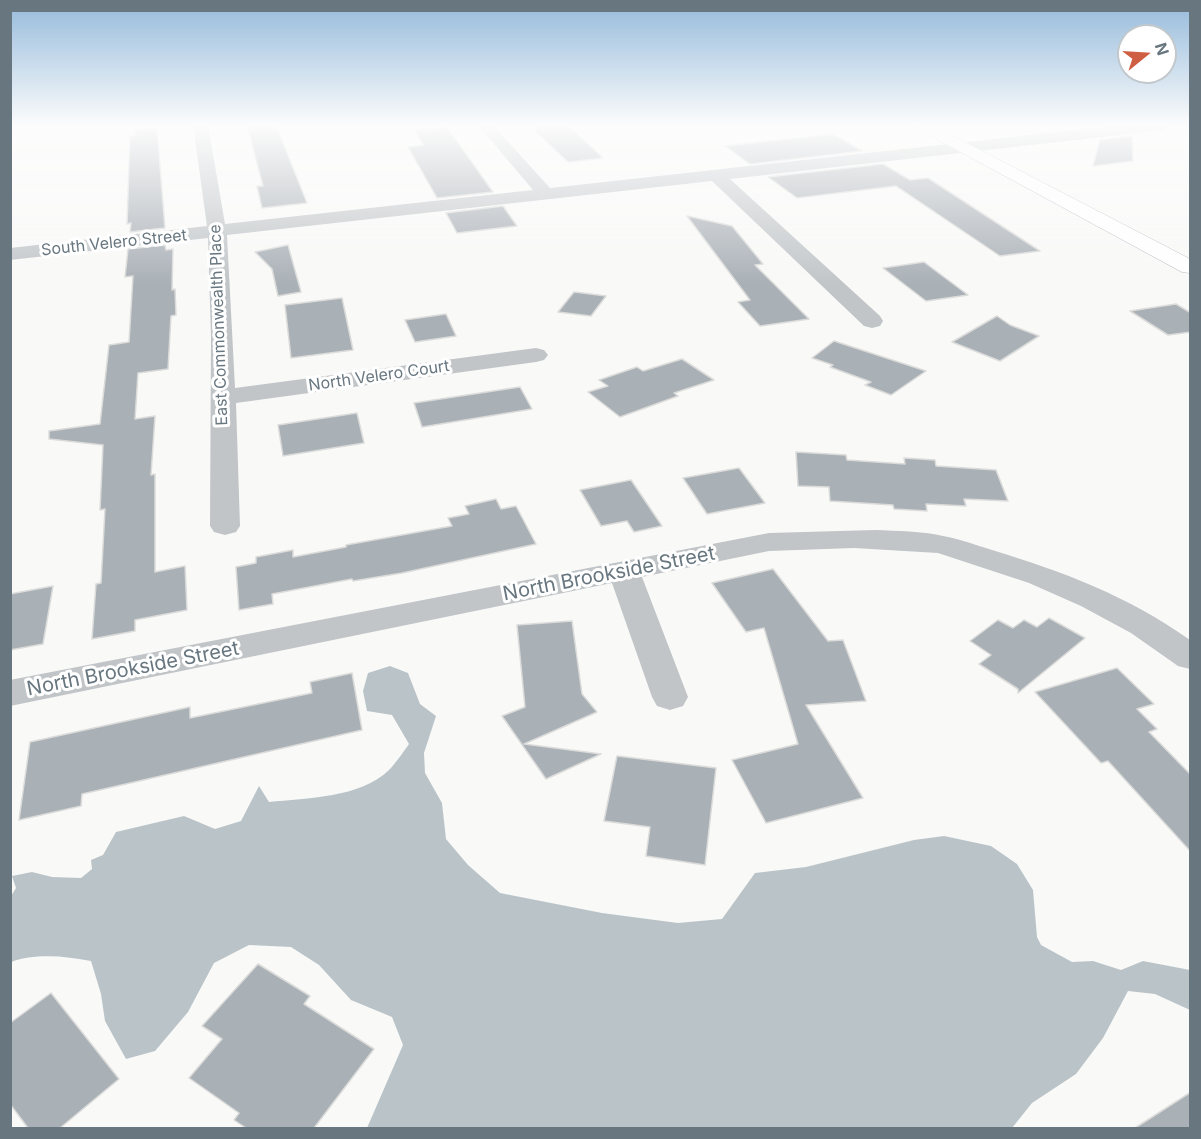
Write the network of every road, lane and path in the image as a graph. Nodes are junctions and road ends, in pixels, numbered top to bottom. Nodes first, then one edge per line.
1 (209, 178) edge
2 (532, 178) edge
3 (688, 178) edge
4 (720, 178) edge
5 (1034, 178) edge
6 (1058, 178) dead end
7 (546, 194) junction
8 (1109, 204) dead end
9 (217, 231) junction
10 (10, 254) edge
11 (1191, 267) edge
12 (872, 321) dead end
13 (536, 355) dead end
14 (223, 397) junction
15 (225, 526) dead end
16 (624, 571) junction
17 (1191, 657) edge
18 (10, 693) edge
19 (670, 697) dead end

1 - 9 street, East Commonwealth Place
2 - 7 street
3 - 7 street, South Velero Street
4 - 12 street
5 - 11 main road
6 - 8 main road
7 - 9 street, South Velero Street
9 - 10 street, South Velero Street
9 - 14 street, East Commonwealth Place
13 - 14 street, North Velero Court
14 - 15 street, East Commonwealth Place
16 - 17 street, North Brookside Street
16 - 18 street, North Brookside Street
16 - 19 street

